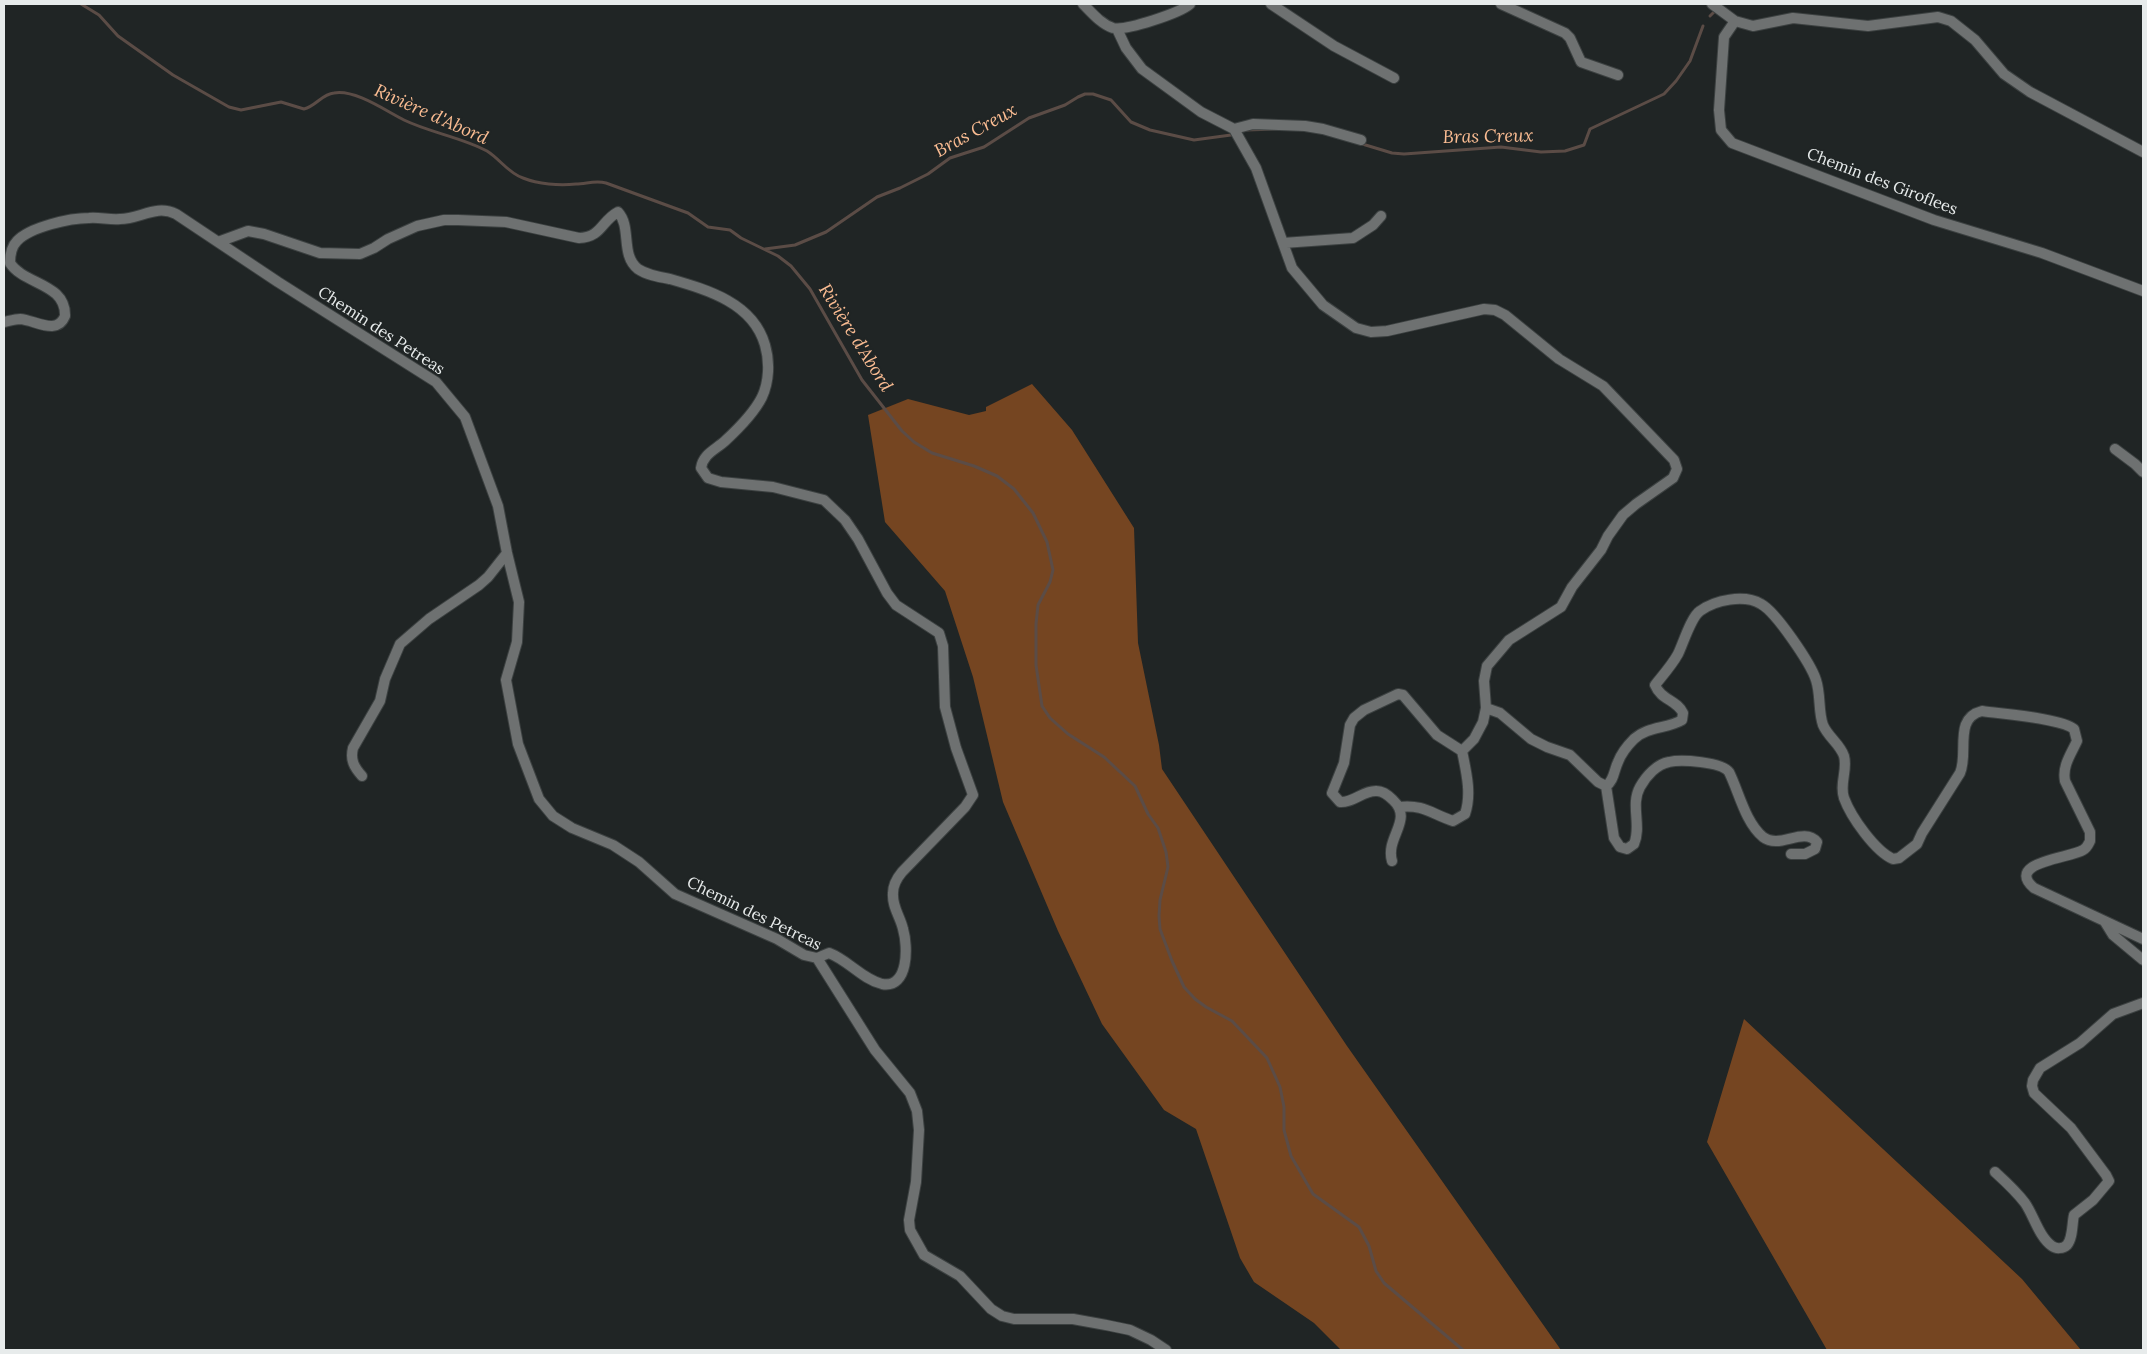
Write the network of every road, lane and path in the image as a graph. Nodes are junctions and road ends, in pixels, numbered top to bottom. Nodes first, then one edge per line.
1 (1083, 4) edge
2 (1190, 4) edge
3 (1272, 4) edge
4 (1501, 4) edge
5 (1712, 4) edge
6 (1735, 21) junction
7 (1117, 28) junction
8 (1618, 75) dead end
9 (1394, 78) dead end
10 (1234, 129) junction
11 (1361, 140) dead end
12 (2143, 152) edge
13 (1381, 216) dead end
14 (218, 242) junction
15 (1284, 243) junction
16 (2143, 291) edge
17 (4, 322) edge
18 (2115, 449) dead end
19 (2143, 472) edge
20 (507, 553) junction
21 (1486, 708) junction
22 (1462, 751) junction
23 (362, 776) dead end
24 (1606, 786) junction
25 (1399, 807) junction
26 (1791, 854) dead end
27 (1392, 862) dead end
28 (2105, 922) junction
29 (2143, 939) edge
30 (817, 958) junction
31 (2143, 960) edge
32 (2143, 1003) edge
33 (1995, 1172) dead end
34 (1166, 1350) edge

1 - 7 street
2 - 7 street
3 - 9 street
4 - 8 street
5 - 6 street
6 - 12 street
6 - 16 street, Chemin des Giroflees
7 - 10 street
10 - 11 street
10 - 15 street
13 - 15 street
14 - 17 street, Chemin des Petreas
14 - 20 street, Chemin des Petreas
14 - 30 street
15 - 21 street
18 - 19 street
20 - 23 street
20 - 30 street, Chemin des Petreas
21 - 22 street
21 - 24 street
22 - 25 street
22 - 25 street
24 - 26 street
24 - 28 street
25 - 27 street
28 - 29 street
28 - 31 street
30 - 34 street, Chemin des Petreas
32 - 33 street

